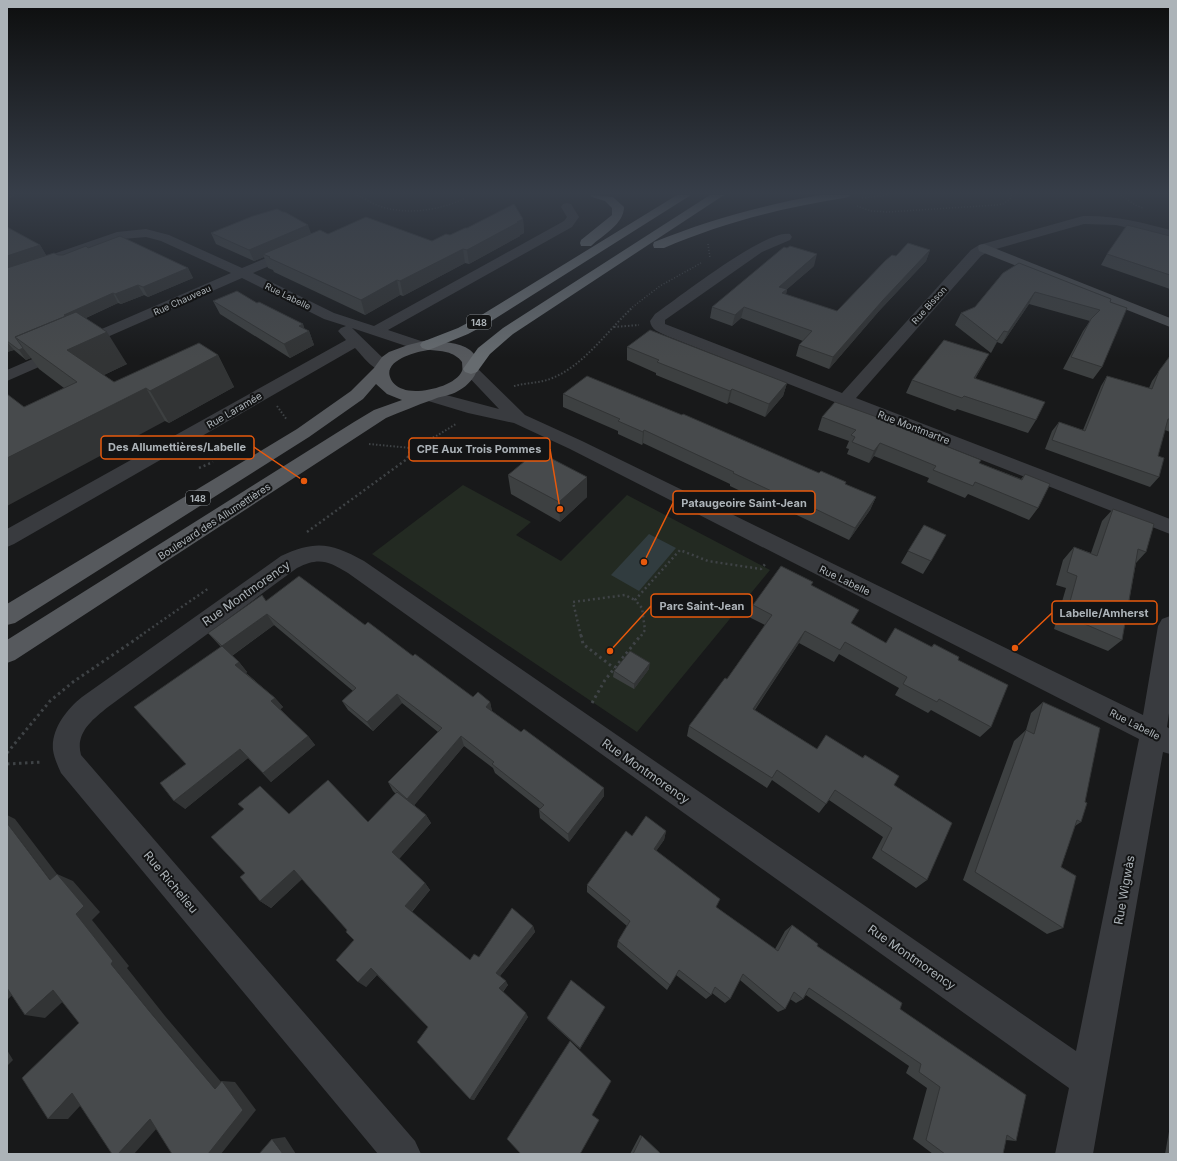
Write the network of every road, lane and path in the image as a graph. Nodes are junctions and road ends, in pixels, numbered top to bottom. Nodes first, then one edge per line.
1 (80, 249) edge
2 (190, 249) edge
3 (297, 249) edge
4 (524, 249) edge
5 (577, 249) edge
6 (597, 249) edge
7 (633, 249) edge
8 (650, 249) edge
9 (757, 249) edge
10 (982, 249) edge
11 (987, 249) edge
12 (1022, 249) edge
13 (1041, 257) dead end
14 (242, 273) junction
15 (7, 275) edge
16 (575, 286) junction
17 (636, 305) dead end
18 (504, 306) junction
19 (329, 316) junction
20 (1170, 323) edge
21 (376, 331) junction
22 (356, 341) junction
23 (424, 346) junction
24 (382, 368) junction
25 (471, 370) junction
26 (7, 376) edge
27 (510, 388) dead end
28 (428, 396) junction
29 (845, 400) junction
30 (519, 418) junction
31 (460, 421) dead end
32 (366, 443) dead end
33 (1170, 527) edge
34 (7, 539) edge
35 (766, 563) dead end
36 (635, 600) junction
37 (7, 616) edge
38 (1170, 626) edge
39 (7, 654) edge
40 (614, 668) junction
41 (579, 724) junction
42 (1162, 737) edge
43 (66, 753) junction
44 (7, 764) edge
45 (1088, 1080) junction
46 (402, 1154) edge
47 (1074, 1154) edge

1 - 15 street, Rue Labelle
2 - 14 street, Rue Labelle
3 - 14 street, Rue Chauveau
4 - 21 street
5 - 18 highway
6 - 18 highway, 148
7 - 16 highway, 148
8 - 16 highway
9 - 29 street, Rue Montmartre
10 - 29 street, Rue Bisson
11 - 20 street
12 - 13 street
14 - 19 street, Rue Labelle
14 - 26 street, Rue Chauveau
16 - 25 highway, 148
17 - 27 path
18 - 23 highway, 148
19 - 21 street, Rue Labelle
19 - 22 street, Rue Labelle
21 - 23 street, Rue Labelle
22 - 24 street, Rue Labelle
22 - 34 street, Rue Laramée
23 - 24 main road
23 - 25 main road
24 - 28 main road
24 - 37 main road, 148
25 - 28 main road, Boulevard des Allumettières
25 - 30 street, Rue Labelle
28 - 30 street, Rue Labelle
28 - 39 main road, Boulevard des Allumettières
29 - 33 street, Rue Montmartre
30 - 42 street, Rue Labelle
31 - 32 path
35 - 36 path
36 - 40 path
36 - 40 path
38 - 42 street, Rue Wìgwàs
40 - 41 path
41 - 43 street, Rue Montmorency
41 - 45 street, Rue Montmorency
42 - 45 street, Rue Wìgwàs
43 - 44 path
43 - 46 street, Rue Richelieu
45 - 47 street, Rue Wìgwàs

